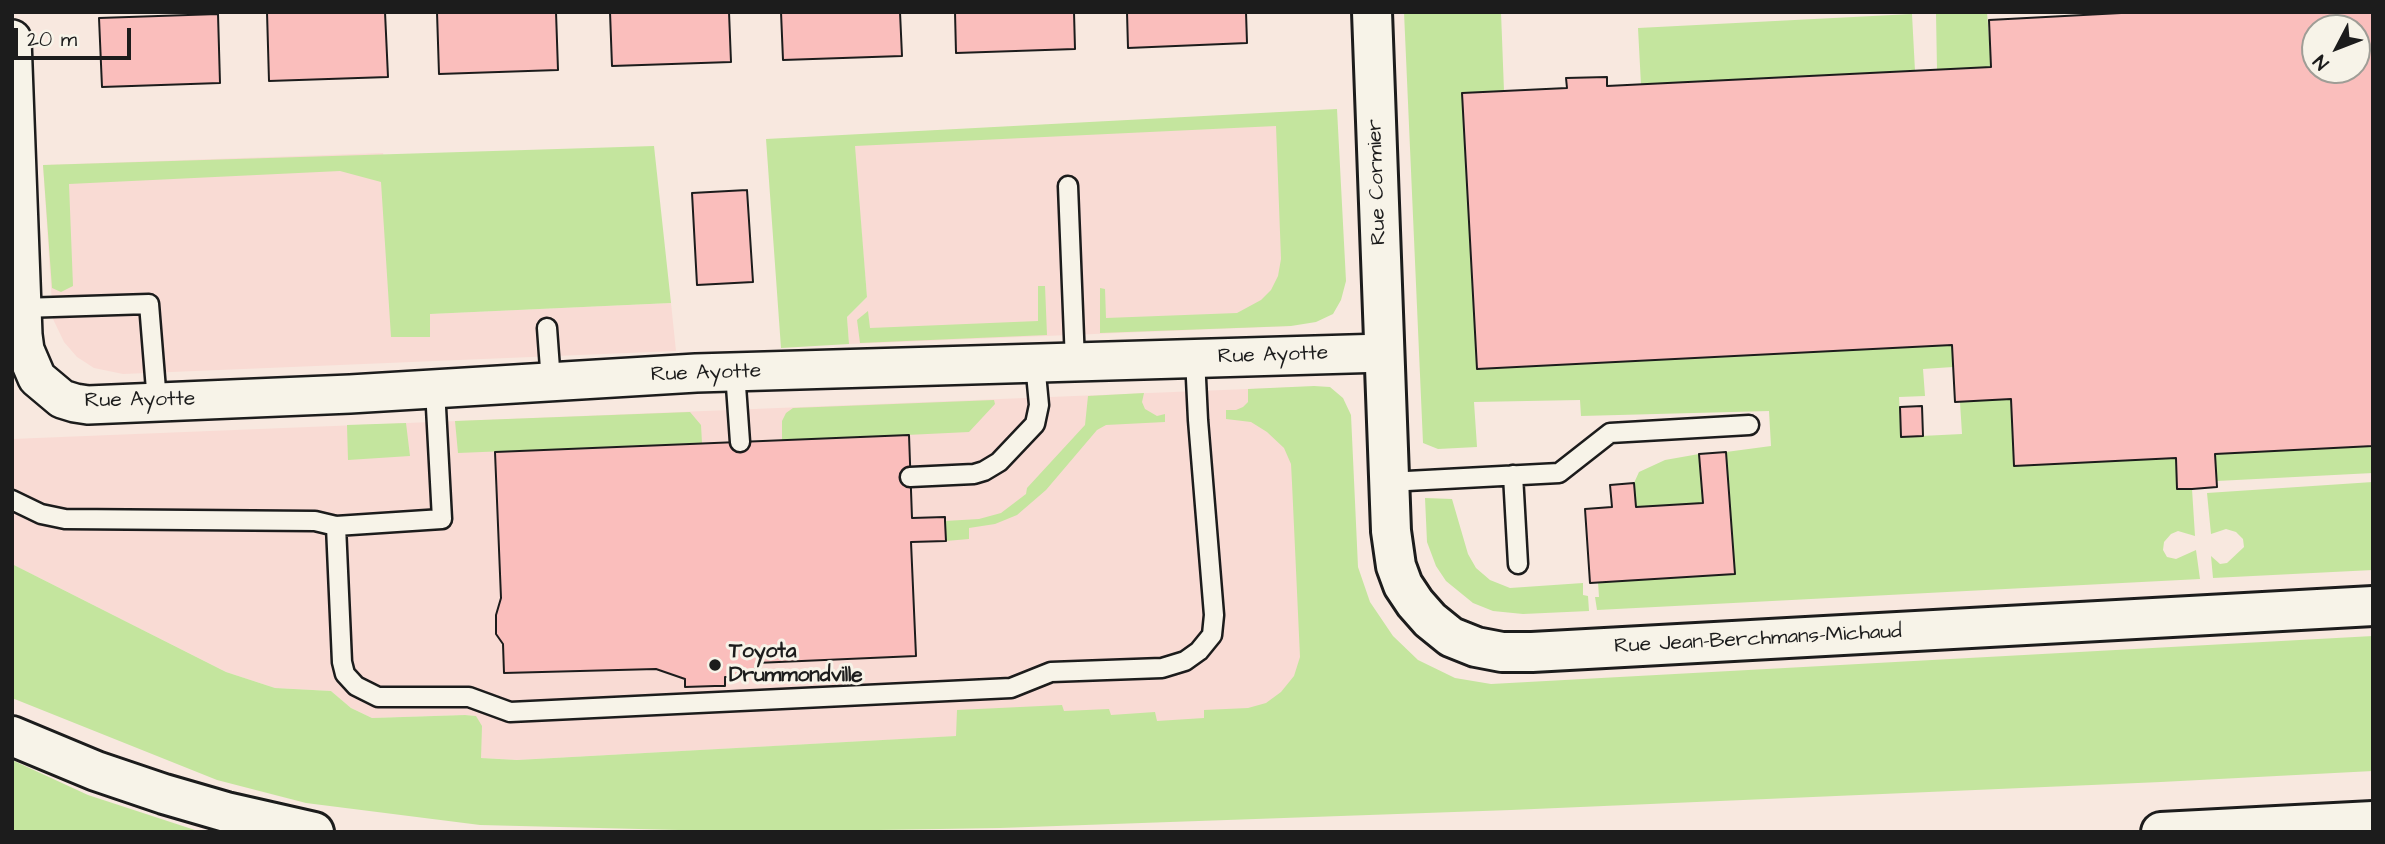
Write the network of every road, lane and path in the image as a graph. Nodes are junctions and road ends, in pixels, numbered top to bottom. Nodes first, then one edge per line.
1 (1371, 12) edge
2 (12, 39) edge
3 (13, 57) edge
4 (1068, 186) dead end
5 (22, 308) junction
6 (547, 328) dead end
7 (1384, 353) junction
8 (1195, 358) junction
9 (1075, 362) junction
10 (1035, 363) junction
11 (734, 372) junction
12 (551, 382) junction
13 (435, 389) junction
14 (157, 402) junction
15 (1749, 425) dead end
16 (740, 442) dead end
17 (1514, 475) junction
18 (910, 477) dead end
19 (1388, 482) junction
20 (12, 500) edge
21 (336, 526) junction
22 (1518, 564) dead end
23 (2373, 606) edge
24 (12, 737) edge
25 (2373, 821) edge
26 (314, 832) edge
27 (2161, 832) edge

1 - 7 main road, Rue Cormier
2 - 3 street
3 - 5 street
4 - 9 lane
5 - 14 street, Rue Ayotte
5 - 14 lane
6 - 12 lane
7 - 8 street, Rue Ayotte
7 - 19 main road, Rue Jean-Berchmans-Michaud
8 - 9 street, Rue Ayotte
8 - 21 lane
9 - 10 street, Rue Ayotte
10 - 11 street, Rue Ayotte
10 - 18 lane
11 - 12 street, Rue Ayotte
11 - 16 lane
12 - 13 street, Rue Ayotte
13 - 14 street, Rue Ayotte
13 - 21 lane
15 - 17 lane
17 - 19 lane
17 - 22 lane
19 - 23 main road, Rue Jean-Berchmans-Michaud
20 - 21 lane
24 - 26 main road
25 - 27 main road

